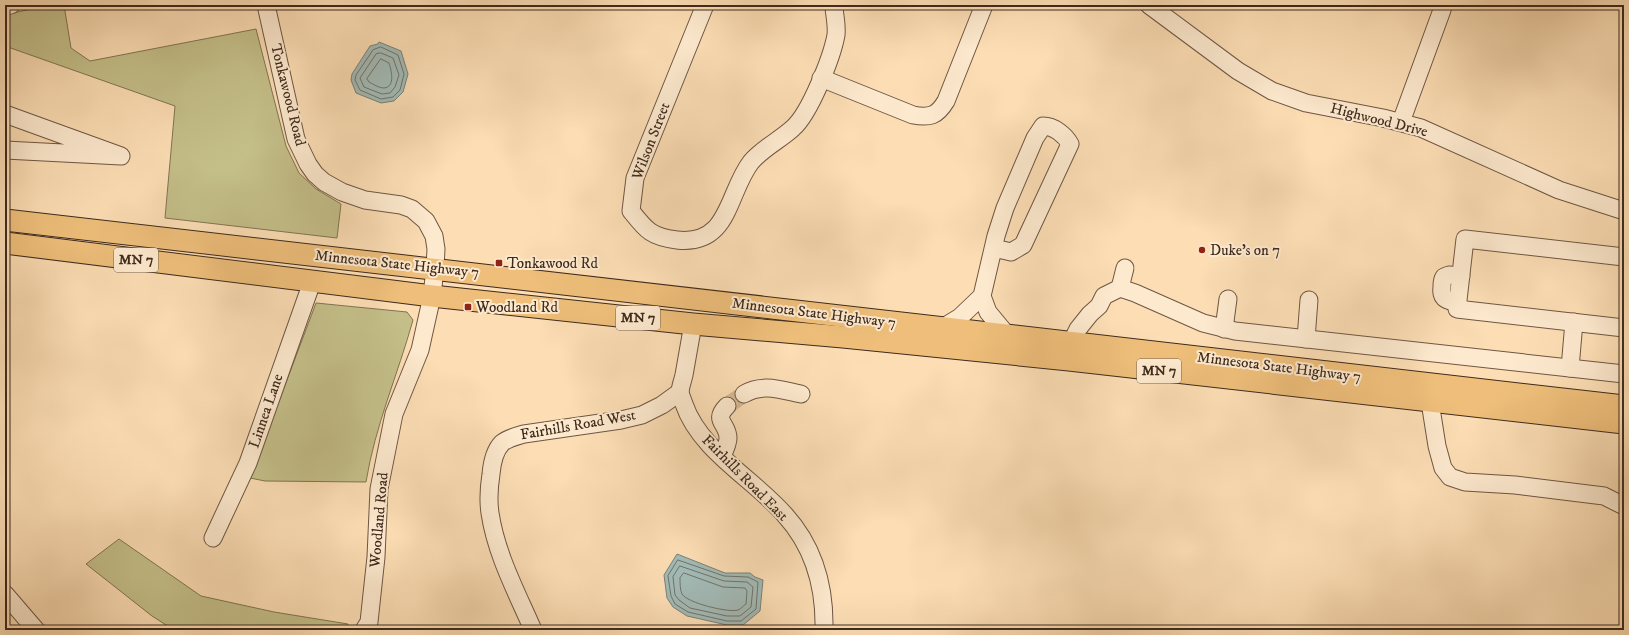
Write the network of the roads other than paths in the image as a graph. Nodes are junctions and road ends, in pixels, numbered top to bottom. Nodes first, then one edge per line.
1 (11, 5) edge
2 (266, 5) edge
3 (706, 5) edge
4 (984, 5) edge
5 (1148, 5) edge
6 (5, 6) edge
7 (834, 8) dead end
8 (1442, 10) dead end
9 (821, 78) junction
10 (5, 114) edge
11 (1401, 122) junction
12 (5, 150) edge
13 (1624, 211) edge
14 (5, 220) edge
15 (5, 243) edge
16 (994, 248) junction
17 (1624, 257) edge
18 (435, 268) junction
19 (1125, 268) dead end
20 (312, 282) junction
21 (1120, 288) junction
22 (432, 296) junction
23 (982, 296) junction
24 (1228, 300) dead end
25 (1309, 300) dead end
26 (1574, 322) junction
27 (693, 324) junction
28 (942, 328) junction
29 (1624, 328) edge
30 (1224, 329) junction
31 (1007, 335) junction
32 (1306, 339) junction
33 (1071, 343) junction
34 (1570, 368) junction
35 (1624, 374) edge
36 (680, 392) junction
37 (744, 394) tunnel mouth
38 (801, 394) dead end
39 (1430, 402) junction
40 (727, 406) tunnel mouth
41 (1624, 406) edge
42 (1624, 423) edge
43 (722, 456) junction
44 (1624, 506) edge
45 (213, 538) dead end
46 (5, 594) edge
47 (36, 630) edge
48 (364, 630) edge
49 (533, 630) edge
50 (824, 630) edge

1 - 6 street
2 - 18 street, Tonkawood Road
3 - 9 street, Wilson Street
4 - 9 street
5 - 11 street, Highwood Drive
7 - 9 street, Wilson Street
8 - 11 street
10 - 12 street
11 - 13 street, Highwood Drive
14 - 18 main road, Minnesota State Highway 7 / MN 7
15 - 20 main road, Minnesota State Highway 7 / MN 7
16 - 16 street
16 - 23 street
17 - 26 street
18 - 22 street, Tonkawood Road
18 - 28 main road, Minnesota State Highway 7 / MN 7
19 - 21 street
20 - 22 main road, Minnesota State Highway 7 / MN 7
20 - 45 street, Linnea Lane
21 - 30 street
21 - 33 street
22 - 27 main road, Minnesota State Highway 7 / MN 7
22 - 48 street, Woodland Road
23 - 28 street
23 - 31 street
24 - 30 street
25 - 32 street
26 - 29 street
26 - 34 street
27 - 36 street, Fairhills Road East
27 - 39 main road, Minnesota State Highway 7 / MN 7
28 - 31 main road, Minnesota State Highway 7 / MN 7
30 - 32 street
31 - 33 main road, Minnesota State Highway 7 / MN 7
32 - 34 street
33 - 41 main road, Minnesota State Highway 7 / MN 7
34 - 35 street
36 - 43 street, Fairhills Road East
36 - 49 street, Fairhills Road West
37 - 38 street
39 - 42 main road, Minnesota State Highway 7 / MN 7
39 - 44 street
40 - 43 street
43 - 50 street, Fairhills Road East
46 - 47 street

